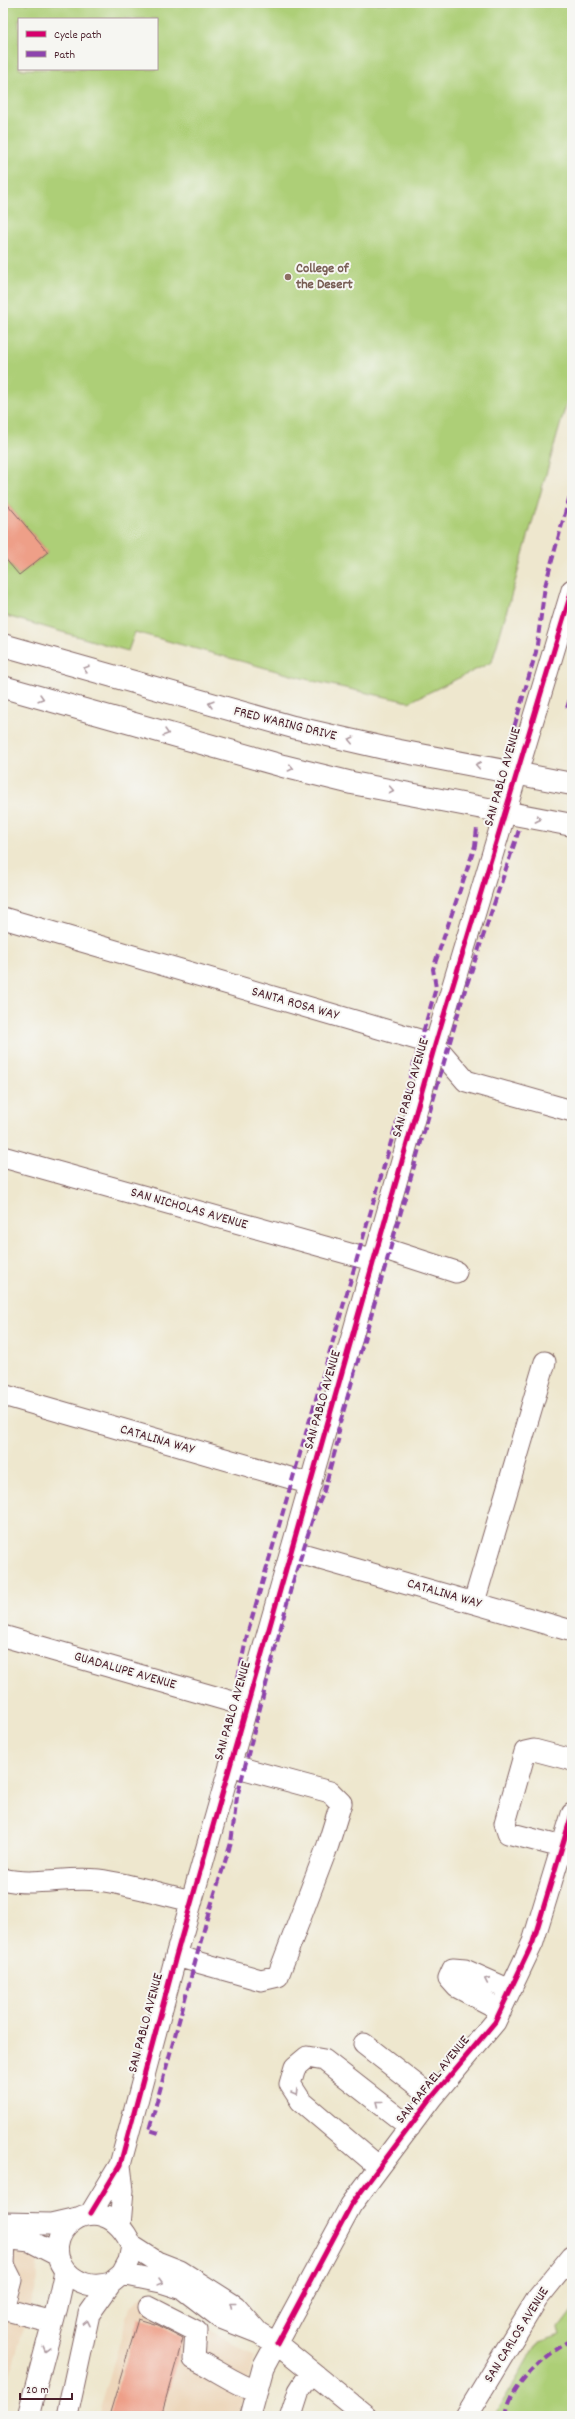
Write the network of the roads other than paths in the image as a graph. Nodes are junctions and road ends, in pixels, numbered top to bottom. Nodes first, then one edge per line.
1 (572, 590) edge
2 (3, 646) edge
3 (3, 687) edge
4 (516, 773) junction
5 (572, 784) edge
6 (505, 812) junction
7 (572, 825) edge
8 (3, 918) edge
9 (435, 1045) junction
10 (572, 1111) edge
11 (3, 1158) edge
12 (377, 1254) junction
13 (456, 1272) dead end
14 (545, 1362) dead end
15 (3, 1395) edge
16 (311, 1484) junction
17 (292, 1551) junction
18 (474, 1602) junction
19 (572, 1631) edge
20 (3, 1636) edge
21 (247, 1706) junction
22 (572, 1760) edge
23 (230, 1765) junction
24 (572, 1814) edge
25 (562, 1847) junction
26 (3, 1879) edge
27 (192, 1901) junction
28 (176, 1956) junction
29 (510, 1990) junction
30 (501, 2010) junction
31 (364, 2044) dead end
32 (432, 2097) junction
33 (410, 2127) junction
34 (120, 2165) junction
35 (380, 2167) junction
36 (84, 2216) junction
37 (120, 2225) junction
38 (4, 2233) edge
39 (132, 2246) junction
40 (572, 2256) edge
41 (61, 2263) junction
42 (117, 2278) junction
43 (149, 2307) dead end
44 (209, 2309) junction
45 (53, 2322) junction
46 (194, 2329) junction
47 (259, 2333) junction
48 (277, 2344) junction
49 (311, 2372) junction
50 (257, 2391) junction
51 (28, 2416) edge
52 (68, 2416) edge
53 (250, 2416) edge
54 (291, 2416) edge
55 (366, 2416) edge
56 (466, 2416) edge

1 - 4 street, SAN PABLO AVENUE
4 -> 2 main road, FRED WARING DRIVE
3 -> 6 main road
4 - 5 main road, FRED WARING DRIVE
4 - 6 street, SAN PABLO AVENUE
6 -> 7 main road
6 - 9 street, SAN PABLO AVENUE
8 - 9 street, SANTA ROSA WAY
9 - 10 street
9 - 12 street, SAN PABLO AVENUE
11 - 12 street, SAN NICHOLAS AVENUE
12 - 13 street, SAN NICHOLAS AVENUE
12 - 16 street, SAN PABLO AVENUE
14 - 18 street
15 - 16 street, CATALINA WAY
16 - 17 street, SAN PABLO AVENUE
17 - 18 street, CATALINA WAY
17 - 21 street, SAN PABLO AVENUE
18 - 19 street, CATALINA WAY
20 - 21 street, GUADALUPE AVENUE
21 - 23 street, SAN PABLO AVENUE
22 - 25 street
23 - 27 street, SAN PABLO AVENUE
23 - 28 street
24 - 25 street, SAN RAFAEL AVENUE
25 - 29 street, SAN RAFAEL AVENUE
26 - 27 street
27 - 28 street, SAN PABLO AVENUE
28 - 34 street, SAN PABLO AVENUE
29 - 30 street, SAN RAFAEL AVENUE
29 -> 30 street
30 - 32 street, SAN RAFAEL AVENUE
31 - 32 street
32 - 33 street, SAN RAFAEL AVENUE
33 - 35 street, SAN RAFAEL AVENUE
33 -> 35 street
34 - 36 street, SAN PABLO AVENUE
34 - 37 street, SAN PABLO AVENUE
35 - 48 street, SAN RAFAEL AVENUE
36 - 37 street
36 - 38 street
36 - 41 street, SAN PABLO AVENUE
37 - 39 street
38 - 41 street
38 - 45 street
39 - 42 street
47 -> 39 street
40 - 56 street, SAN CARLOS AVENUE
41 - 42 street
41 - 45 street, SAN PABLO AVENUE
42 -> 44 street
52 -> 42 street
43 - 46 street
44 - 46 street
44 - 47 street
45 -> 51 street, SAN PABLO AVENUE
46 - 50 street
47 - 48 street
48 - 49 street
48 - 50 street, SAN RAFAEL AVENUE
49 - 54 street
49 - 55 street
50 - 53 street, SAN RAFAEL AVENUE

